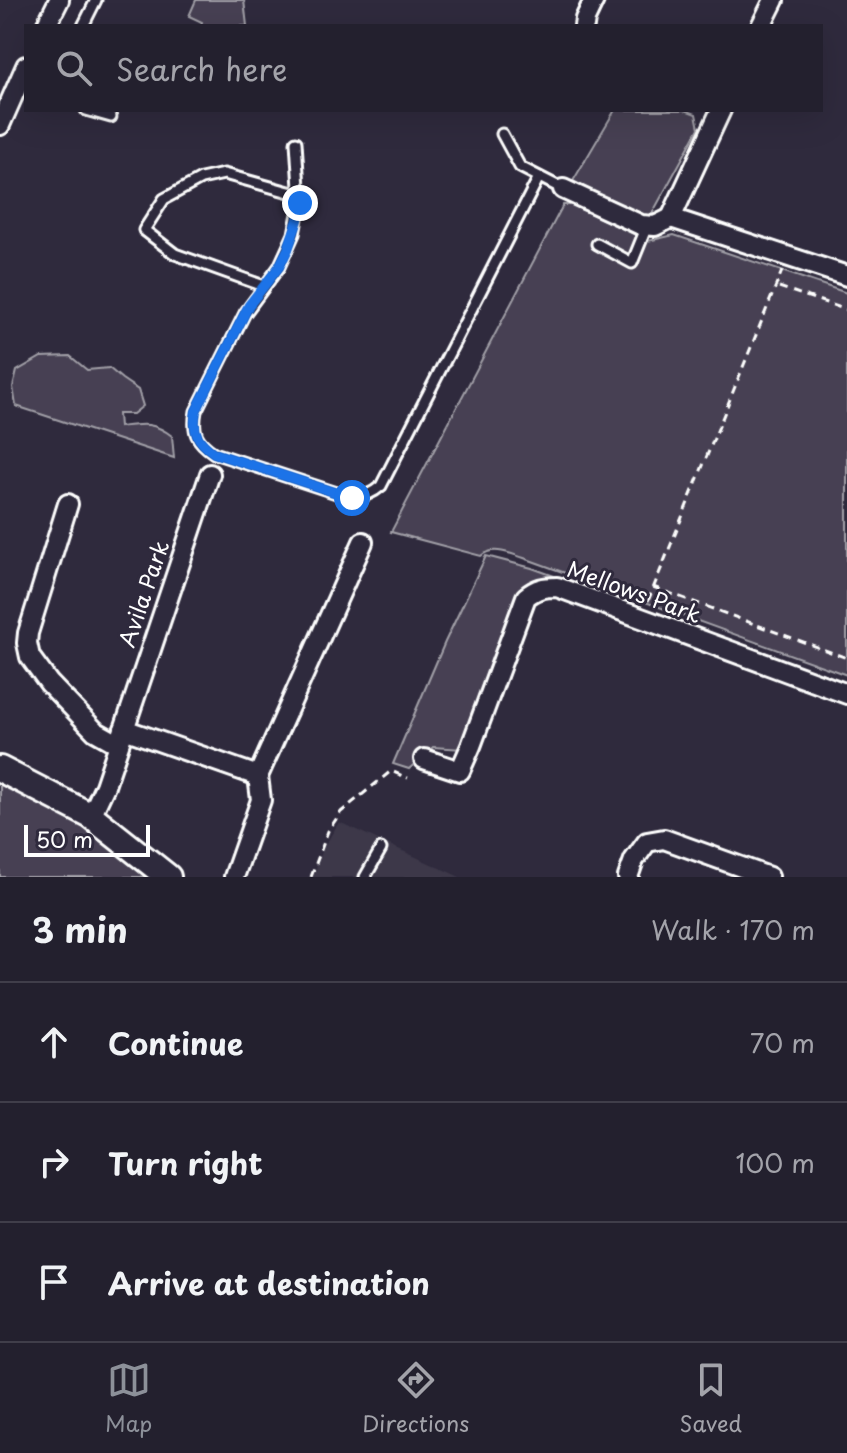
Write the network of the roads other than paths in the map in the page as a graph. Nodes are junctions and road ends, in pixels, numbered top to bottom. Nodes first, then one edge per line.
1 (59, 0) edge
2 (96, 0) edge
3 (594, 0) edge
4 (774, 0) edge
5 (47, 24) edge
6 (84, 24) edge
7 (584, 24) edge
8 (762, 24) edge
9 (24, 75) edge
10 (93, 112) edge
11 (718, 112) edge
12 (111, 117) dead end
13 (0, 125) edge
14 (502, 134) dead end
15 (296, 142) dead end
16 (539, 177) junction
17 (563, 189) joint
18 (300, 195) junction
19 (671, 218) junction
20 (647, 226) junction
21 (597, 244) dead end
22 (847, 276) edge
23 (264, 286) junction
24 (210, 474) dead end
25 (68, 504) dead end
26 (363, 542) dead end
27 (847, 694) edge
28 (121, 737) junction
29 (424, 759) dead end
30 (0, 769) edge
31 (258, 776) junction
32 (91, 816) junction
33 (381, 849) dead end
34 (168, 877) edge
35 (234, 877) edge
36 (365, 877) edge
37 (628, 877) edge
38 (769, 877) edge

1 - 5 street
2 - 6 lane
3 - 7 street
4 - 8 street
9 - 13 street
10 - 12 lane
11 - 19 street
14 - 16 lane
15 - 18 lane
16 - 17 lane
16 - 23 lane
17 - 20 street
18 - 23 lane
18 - 23 lane
19 - 20 street
19 - 22 street
20 - 21 lane
24 - 28 street, Avila Park
25 - 28 street
26 - 31 street
27 - 29 street, Mellows Park
28 - 31 street
28 - 32 street, Avila Park
30 - 32 street
31 - 35 street
32 - 34 street
33 - 36 lane
37 - 38 street

